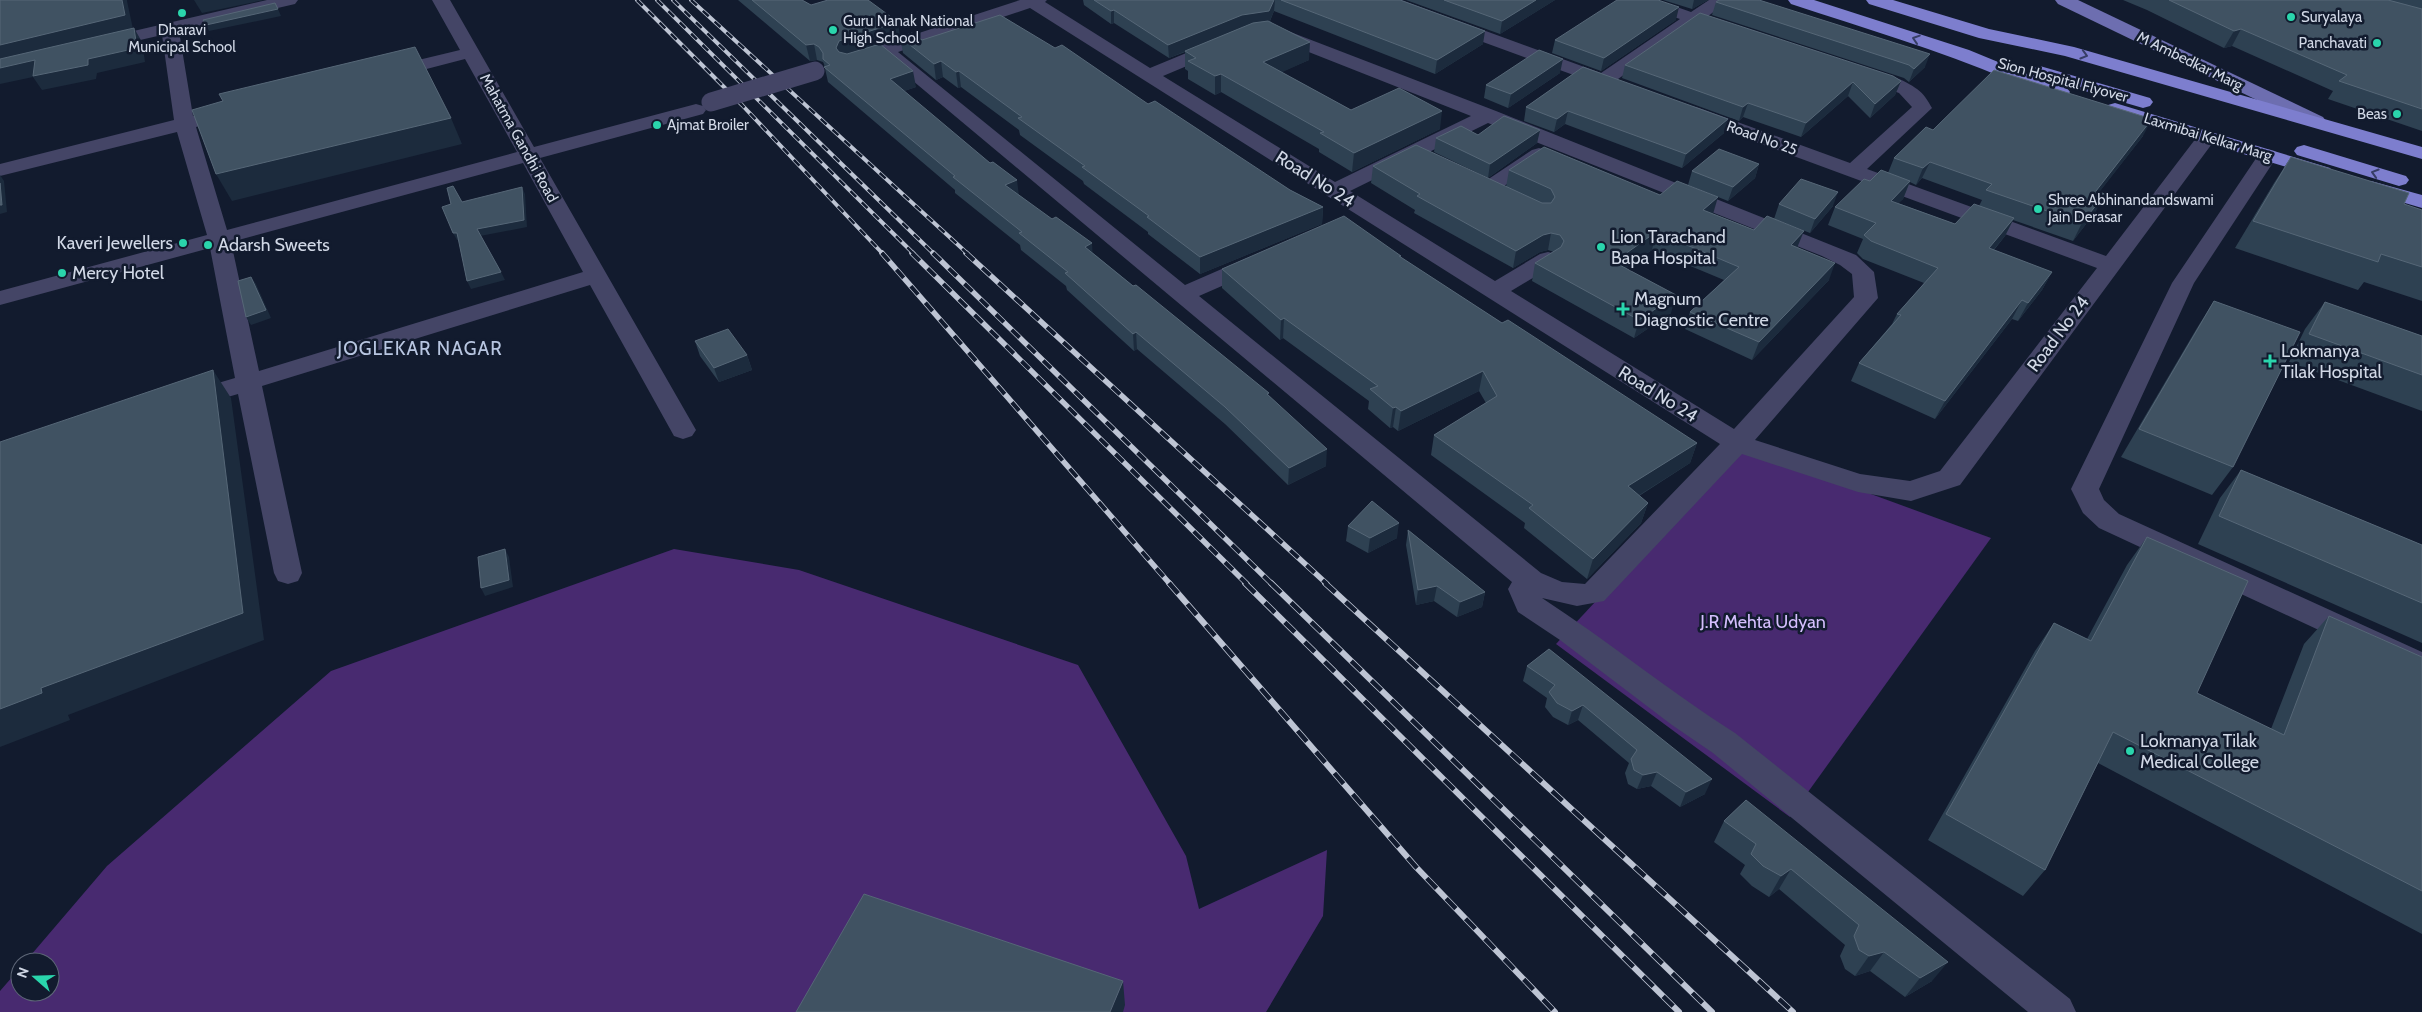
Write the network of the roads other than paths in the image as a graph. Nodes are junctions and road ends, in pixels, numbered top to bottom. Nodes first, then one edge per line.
1 (289, 0) edge
2 (441, 0) edge
3 (1388, 0) edge
4 (1640, 0) edge
5 (1720, 0) edge
6 (1797, 0) edge
7 (1875, 0) edge
8 (2064, 0) edge
9 (1033, 1) edge
10 (1693, 18) junction
11 (170, 28) junction
12 (1985, 34) junction
13 (1748, 36) edge
14 (85, 48) edge
15 (472, 52) junction
16 (1962, 54) junction
17 (2053, 68) junction
18 (1850, 69) edge
19 (1578, 70) junction
20 (815, 71) dead end
21 (1149, 75) junction
22 (372, 77) edge
23 (1604, 80) junction
24 (1562, 82) edge
25 (1631, 90) edge
26 (1677, 107) edge
27 (223, 114) edge
28 (1505, 116) junction
29 (2316, 121) junction
30 (185, 124) junction
31 (2207, 137) junction
32 (1556, 142) junction
33 (2422, 153) edge
34 (529, 155) junction
35 (2268, 155) junction
36 (0, 170) edge
37 (1853, 171) junction
38 (2422, 171) edge
39 (2422, 187) edge
40 (1334, 191) junction
41 (1512, 200) edge
42 (2422, 202) edge
43 (1369, 213) junction
44 (1342, 224) edge
45 (219, 238) junction
46 (1272, 255) edge
47 (1548, 259) edge
48 (2110, 265) junction
49 (595, 276) junction
50 (1494, 291) junction
51 (1184, 294) junction
52 (0, 298) edge
53 (248, 382) junction
54 (173, 405) edge
55 (683, 430) dead end
56 (1737, 443) junction
57 (288, 573) dead end
58 (1531, 581) junction
59 (2422, 666) edge
60 (2057, 1012) edge

1 - 11 street
2 - 15 street, Mahatma Gandhi Road
3 - 19 street
4 - 10 street
5 - 10 street
16 -> 6 highway, Laxmibai Kelkar Marg
7 - 12 highway
8 - 29 main road, M Ambedkar Marg
9 - 21 street, Road No 24
9 - 51 street
10 - 13 street
10 - 23 street
11 - 14 street
11 - 30 street
12 - 17 highway, Sion Hospital Flyover
12 -> 29 highway
15 - 22 street
15 - 34 street, Mahatma Gandhi Road
16 - 17 highway, Sion Hospital Flyover
16 - 31 highway, Laxmibai Kelkar Marg
17 - 38 highway, Sion Hospital Flyover
39 -> 17 highway, Sion Hospital Flyover
18 - 37 street
19 - 23 street
19 - 24 street
20 - 34 street, bridge
21 - 28 street
21 - 40 street, Road No 24
23 - 25 street
26 - 37 street, Road No 25
27 - 30 street
28 - 32 street
28 - 40 street
29 - 33 highway
30 - 36 street
30 - 45 street
31 - 35 highway, Laxmibai Kelkar Marg
31 - 48 street, Road No 24
32 - 41 street
32 - 56 street
34 - 45 street
34 - 49 street, Mahatma Gandhi Road
35 - 42 highway, Laxmibai Kelkar Marg
35 - 59 street
37 - 48 street, Road No 25
40 - 43 street, Road No 24
43 - 44 street
43 - 50 street, Road No 24
45 - 52 street
45 - 53 street
46 - 51 street
47 - 50 street
48 - 56 street, Road No 24
49 - 53 street
49 - 55 street, Mahatma Gandhi Road
50 - 56 street, Road No 24
51 - 58 street
53 - 54 street
53 - 57 street
56 - 58 street
58 - 60 street

